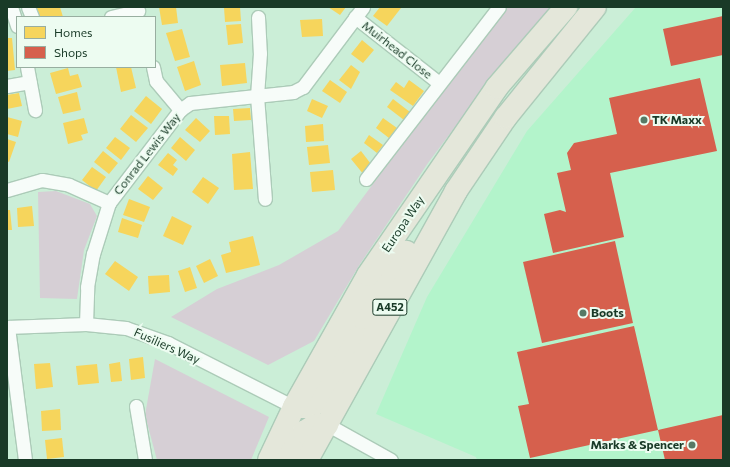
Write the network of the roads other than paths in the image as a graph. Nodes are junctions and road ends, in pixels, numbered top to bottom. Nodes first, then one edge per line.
1 (10, 7) edge
2 (499, 7) edge
3 (566, 7) edge
4 (595, 7) edge
5 (138, 12) edge
6 (359, 12) edge
7 (116, 16) edge
8 (258, 17) dead end
9 (16, 23) edge
10 (27, 68) edge
11 (153, 68) edge
12 (30, 82) junction
13 (438, 82) junction
14 (7, 86) edge
15 (257, 96) junction
16 (35, 110) dead end
17 (180, 110) junction
18 (366, 179) dead end
19 (7, 190) edge
20 (265, 199) dead end
21 (109, 203) junction
22 (441, 215) junction
23 (86, 324) junction
24 (8, 327) edge
25 (136, 406) dead end
26 (294, 407) junction
27 (321, 421) junction
28 (25, 460) edge
29 (145, 460) edge
30 (269, 460) edge
31 (287, 460) edge
32 (308, 460) edge
33 (391, 460) edge

1 - 9 street
2 - 13 street
3 - 26 highway, Europa Way / A452
4 - 22 highway, A452
5 - 7 street
6 - 13 street, Muirhead Close
6 - 15 street, Conrad Lewis Way
8 - 15 street
10 - 12 street
11 - 17 street
12 - 14 street
12 - 16 street
13 - 18 street
15 - 17 street, Conrad Lewis Way
15 - 20 street
17 - 21 street, Conrad Lewis Way
19 - 21 street
21 - 23 street, Conrad Lewis Way
22 - 26 highway
22 - 27 highway, A452
23 - 24 street, Fusiliers Way
23 - 26 street, Fusiliers Way
24 - 28 street
25 - 29 street
26 - 27 street, Fusiliers Way
26 - 30 highway, Europa Way / A452
27 - 31 highway
27 - 32 highway, A452
27 - 33 street, Fusiliers Way

